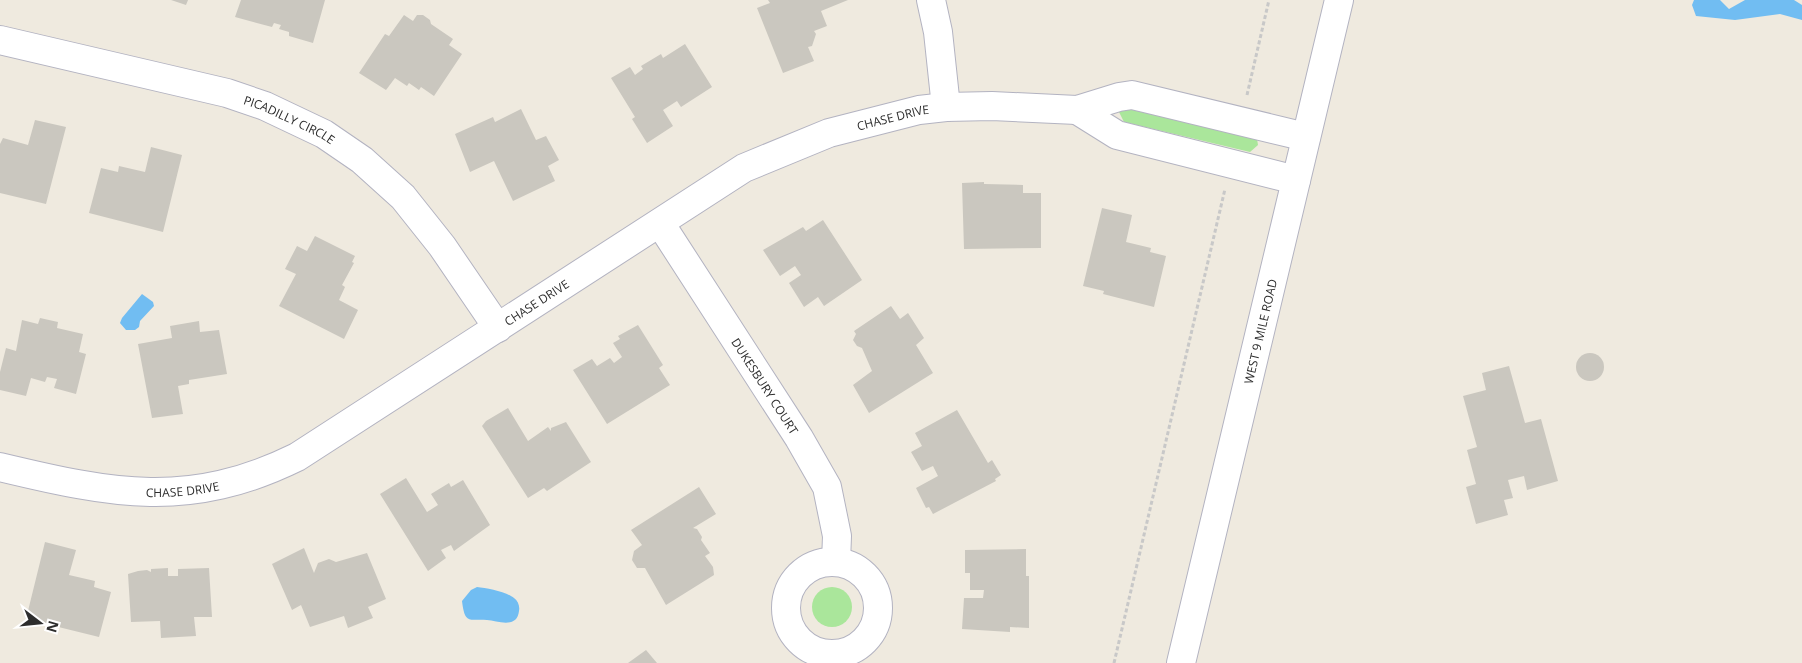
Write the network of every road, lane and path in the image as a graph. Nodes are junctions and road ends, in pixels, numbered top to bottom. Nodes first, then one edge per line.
1 (931, 0) edge
2 (1269, 0) edge
3 (1339, 0) edge
4 (0, 40) edge
5 (1246, 100) dead end
6 (946, 107) junction
7 (1077, 110) junction
8 (1306, 137) junction
9 (1296, 180) junction
10 (1226, 184) dead end
11 (660, 223) junction
12 (498, 328) junction
13 (0, 467) edge
14 (836, 562) dead end
15 (1114, 663) edge
16 (1181, 663) edge

1 - 6 street
2 - 5 path
3 - 8 street, WEST 9 MILE ROAD
4 - 12 street, PICADILLY CIRCLE
6 - 7 street, CHASE DRIVE
6 - 11 street, CHASE DRIVE
7 - 8 street, CHASE DRIVE
7 - 9 street, CHASE DRIVE
8 - 9 street, WEST 9 MILE ROAD
9 - 16 street, WEST 9 MILE ROAD
10 - 15 path
11 - 12 street, CHASE DRIVE
11 - 14 street, DUKESBURY COURT
12 - 13 street, CHASE DRIVE

